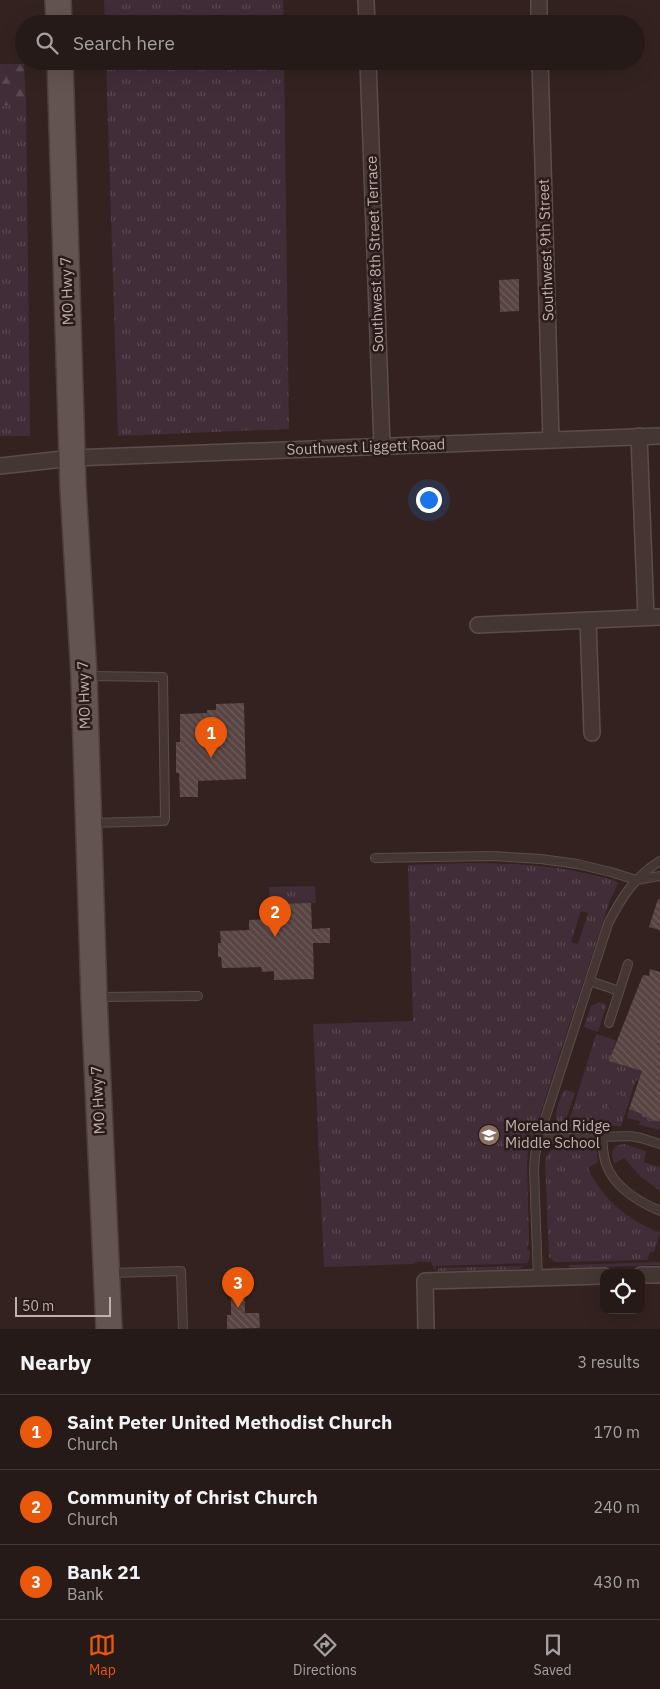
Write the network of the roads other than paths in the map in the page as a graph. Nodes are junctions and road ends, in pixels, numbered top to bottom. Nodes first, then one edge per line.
1 (58, 0) edge
2 (366, 0) edge
3 (539, 0) edge
4 (59, 15) edge
5 (367, 15) edge
6 (539, 15) edge
7 (60, 70) edge
8 (368, 70) edge
9 (540, 70) edge
10 (639, 436) junction
11 (660, 436) edge
12 (551, 439) junction
13 (382, 446) junction
14 (72, 458) junction
15 (0, 466) edge
16 (653, 617) edge
17 (588, 620) junction
18 (478, 624) dead end
19 (84, 676) junction
20 (592, 733) dead end
21 (88, 823) junction
22 (375, 858) dead end
23 (660, 861) edge
24 (660, 876) edge
25 (636, 880) junction
26 (628, 964) dead end
27 (590, 981) junction
28 (620, 991) junction
29 (198, 996) dead end
30 (94, 997) junction
31 (609, 1023) dead end
32 (602, 1137) junction
33 (539, 1139) junction
34 (660, 1144) edge
35 (660, 1211) edge
36 (106, 1273) junction
37 (645, 1275) edge
38 (660, 1275) edge
39 (600, 1276) edge
40 (538, 1278) junction
41 (109, 1329) edge
42 (183, 1329) edge
43 (426, 1329) edge

1 - 4 main road
2 - 5 street
3 - 6 street
7 - 14 main road, MO Hwy 7
8 - 13 street, Southwest 8th Street Terrace
9 - 12 street, Southwest 9th Street
10 - 11 street, Southwest Liggett Road
10 - 12 street, Southwest Liggett Road
10 - 16 street
12 - 13 street, Southwest Liggett Road
13 - 14 street, Southwest Liggett Road
14 - 15 street, Southwest Liggett Road
14 - 19 main road, MO Hwy 7
16 - 17 street
17 - 18 street
17 - 20 street
19 - 21 main road, MO Hwy 7
19 - 21 lane
21 - 30 main road, MO Hwy 7
22 - 25 lane
23 - 25 lane
24 - 25 lane
25 - 27 lane
26 - 28 lane
27 - 28 lane
27 - 33 lane
28 - 31 lane
29 - 30 lane
30 - 36 main road, MO Hwy 7
32 - 33 lane
32 - 34 lane
32 - 35 lane
33 - 40 lane
36 - 41 main road, MO Hwy 7
36 - 42 lane
37 - 38 street
39 - 40 street
40 - 43 street

